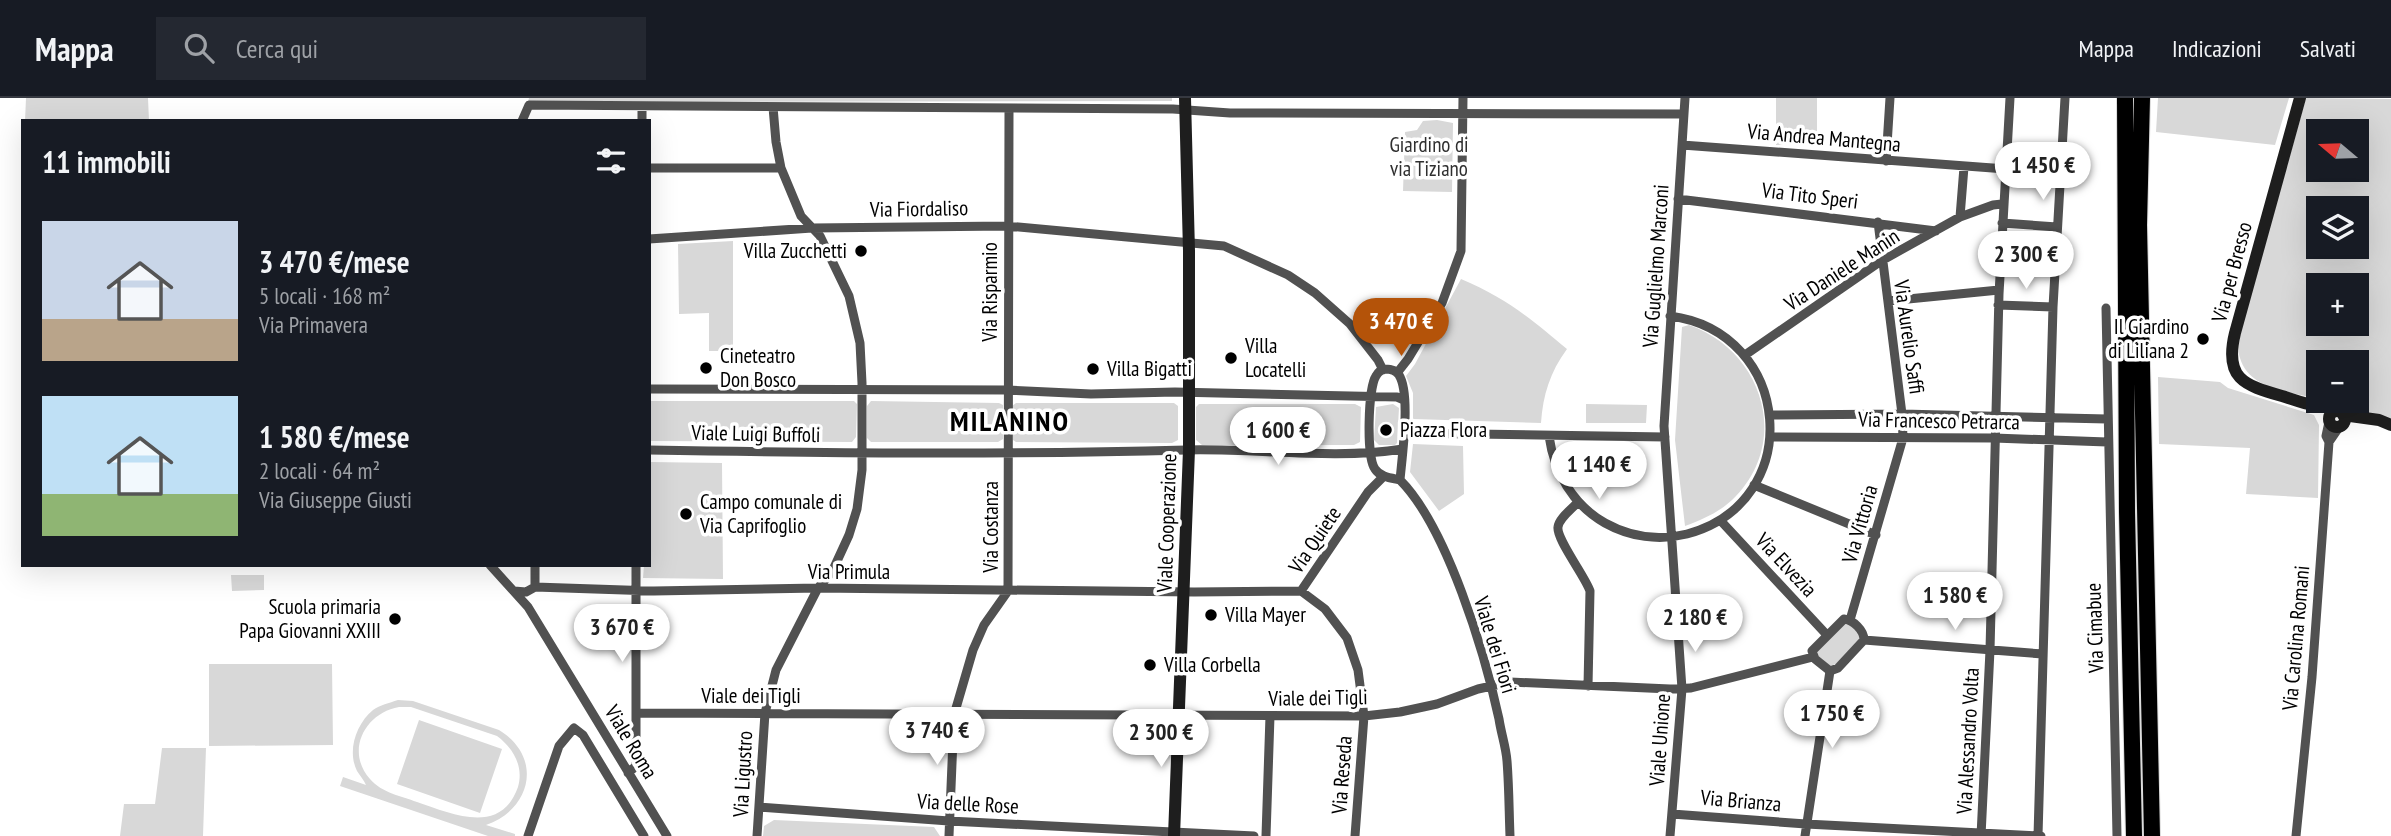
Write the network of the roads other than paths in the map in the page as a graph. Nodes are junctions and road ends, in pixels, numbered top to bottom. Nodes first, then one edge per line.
1 (1463, 98) edge
2 (1685, 98) edge
3 (1891, 98) edge
4 (2010, 98) edge
5 (2065, 98) edge
6 (2124, 98) edge
7 (2142, 98) edge
8 (2300, 98) edge
9 (1185, 104) edge
10 (642, 107) junction
11 (773, 107) junction
12 (1009, 109) junction
13 (1464, 113) junction
14 (1684, 114) junction
15 (523, 119) edge
16 (642, 119) edge
17 (1682, 145) junction
18 (1886, 161) junction
19 (1964, 167) junction
20 (651, 168) edge
21 (781, 168) junction
22 (2006, 169) junction
23 (1678, 198) junction
24 (2002, 204) junction
25 (1960, 217) junction
26 (1878, 222) junction
27 (2002, 223) junction
28 (1008, 226) junction
29 (2057, 227) junction
30 (812, 228) junction
31 (1937, 231) junction
32 (651, 239) edge
33 (1188, 243) junction
34 (1881, 261) junction
35 (1999, 290) junction
36 (1888, 300) junction
37 (1998, 305) junction
38 (2053, 307) junction
39 (2106, 308) dead end
40 (1670, 316) junction
41 (1745, 355) junction
42 (1382, 370) junction
43 (1399, 377) junction
44 (651, 389) edge
45 (862, 390) junction
46 (1008, 390) junction
47 (1189, 392) junction
48 (1371, 397) junction
49 (1404, 400) junction
50 (1902, 414) junction
51 (1770, 415) junction
52 (1995, 415) junction
53 (2050, 416) junction
54 (2107, 419) junction
55 (2336, 420) junction
56 (2391, 428) edge
57 (1404, 433) junction
58 (1549, 436) junction
59 (1665, 437) junction
60 (1770, 437) junction
61 (1903, 438) junction
62 (1994, 438) junction
63 (2049, 440) junction
64 (2108, 442) junction
65 (1403, 449) junction
66 (651, 450) edge
67 (1189, 450) junction
68 (862, 453) junction
69 (1009, 453) junction
70 (1370, 453) junction
71 (1384, 476) junction
72 (1400, 480) junction
73 (1754, 485) junction
74 (1578, 502) junction
75 (1720, 520) junction
76 (1876, 535) junction
77 (1673, 537) junction
78 (492, 567) edge
79 (535, 567) edge
80 (636, 567) edge
81 (535, 587) junction
82 (818, 588) junction
83 (636, 590) junction
84 (514, 591) junction
85 (1008, 591) junction
86 (1184, 591) junction
87 (1301, 591) junction
88 (1850, 620) junction
89 (1826, 634) junction
90 (1864, 640) junction
91 (1990, 650) junction
92 (2043, 654) junction
93 (1813, 657) junction
94 (1830, 671) junction
95 (1492, 686) junction
96 (1588, 686) junction
97 (1682, 689) junction
98 (636, 713) junction
99 (765, 713) junction
100 (954, 715) junction
101 (1180, 715) junction
102 (1270, 716) junction
103 (1364, 716) junction
104 (628, 773) junction
105 (759, 807) junction
106 (1672, 814) junction
107 (949, 821) junction
108 (1806, 824) junction
109 (1175, 834) edge
110 (1981, 834) edge
111 (528, 836) edge
112 (644, 836) edge
113 (667, 836) edge
114 (757, 836) edge
115 (949, 836) edge
116 (1254, 836) edge
117 (1266, 836) edge
118 (1355, 836) edge
119 (1510, 836) edge
120 (1670, 836) edge
121 (1805, 836) edge
122 (2040, 836) edge
123 (2117, 836) edge
124 (2134, 836) edge
125 (2152, 836) edge
126 (2295, 836) edge

1 - 13 street
2 - 14 street, Via Guglielmo Marconi
3 - 18 street
4 - 22 street, Via Alessandro Volta
5 - 29 street
6 - 124 highway
7 - 125 highway
8 - 55 street, Via per Bresso
9 - 12 street
9 - 13 street
9 - 33 street, Viale Cooperazione
10 - 11 street
10 - 15 street
10 - 16 street
11 - 12 street
11 - 21 street
12 - 28 street, Via Risparmio
13 - 14 street
13 - 43 street
14 - 17 street, Via Guglielmo Marconi
17 - 18 street, Via Andrea Mantegna
17 - 23 street, Via Guglielmo Marconi
18 - 19 street, Via Andrea Mantegna
19 - 22 street, Via Andrea Mantegna
19 - 25 street
20 - 21 street
21 - 30 street
22 - 24 street, Via Alessandro Volta
23 - 26 street, Via Tito Speri
23 - 40 street, Via Guglielmo Marconi
24 - 25 street, Via Daniele Manin
24 - 27 street, Via Alessandro Volta
25 - 31 street, Via Daniele Manin
26 - 31 street, Via Tito Speri
26 - 34 street, Via Aurelio Saffi
27 - 29 street
27 - 35 street, Via Alessandro Volta
28 - 30 street, Via Fiordaliso
28 - 33 street, Via Fiordaliso
28 - 46 street, Via Risparmio
29 - 38 street
30 - 32 street, Via Fiordaliso
30 - 45 street
31 - 34 street, Via Daniele Manin
33 - 42 street, Via Fiordaliso
33 - 47 street, Viale Cooperazione
34 - 36 street, Via Aurelio Saffi
34 - 41 street, Via Daniele Manin
35 - 36 street
35 - 37 street, Via Alessandro Volta
36 - 50 street, Via Aurelio Saffi
37 - 38 street
37 - 52 street, Via Alessandro Volta
38 - 53 street
39 - 54 street, Via Cimabue
40 - 41 street
40 - 59 street, Via Guglielmo Marconi
41 - 51 street
42 - 43 street
42 - 48 street
43 - 49 street
44 - 45 street
45 - 46 street
45 - 68 street
46 - 47 street
46 - 69 street
47 - 48 street
47 - 67 street, Viale Cooperazione
48 - 49 street
48 - 70 street
49 - 57 street
50 - 51 street, Via Francesco Petrarca
50 - 52 street, Via Francesco Petrarca
50 - 61 street, Via Aurelio Saffi
51 - 60 street
52 - 53 street, Via Francesco Petrarca
52 - 62 street, Via Alessandro Volta
53 - 54 street, Via Francesco Petrarca
53 - 63 street
54 - 64 street, Via Cimabue
55 - 56 street
55 - 126 street, Via Carolina Romani
57 - 58 street
57 - 65 street
58 - 59 street
58 - 74 street
59 - 77 street, Viale Unione
60 - 61 street, Via Francesco Petrarca
60 - 73 street
61 - 62 street, Via Francesco Petrarca
61 - 76 street, Via Vittoria
62 - 63 street, Via Francesco Petrarca
62 - 91 street, Via Alessandro Volta
63 - 64 street, Via Francesco Petrarca
63 - 92 street
64 - 123 street, Via Cimabue
65 - 70 street
65 - 72 street
66 - 68 street, Viale Luigi Buffoli
67 - 69 street, Viale Luigi Buffoli
67 - 70 street, Viale Luigi Buffoli
67 - 86 street, Viale Cooperazione
68 - 69 street, Viale Luigi Buffoli
68 - 82 street, Via Ligustro
69 - 85 street, Via Costanza
70 - 71 street
71 - 72 street
71 - 87 street, Via Quiete
72 - 95 street, Viale dei Fiori
73 - 75 street
73 - 76 street
74 - 77 street
74 - 96 street
75 - 77 street
75 - 89 street, Via Elvezia
76 - 88 street, Via Vittoria
77 - 97 street, Viale Unione
78 - 84 street, Viale Roma
79 - 81 street
80 - 83 street
81 - 83 street, Via Primula
81 - 84 street, Via Primula
82 - 83 street, Via Primula
82 - 85 street, Via Primula
82 - 99 street, Via Ligustro
83 - 98 street
84 - 104 street, Viale Roma
85 - 86 street, Via Primula
85 - 100 street, Via Costanza
86 - 87 street, Via Primula
86 - 101 street, Viale Cooperazione
87 - 103 street, Via Reseda
88 - 89 street
88 - 90 street
89 - 93 street
90 - 91 street
90 - 94 street
91 - 92 street
91 - 110 street, Via Alessandro Volta
92 - 122 street
93 - 94 street
93 - 97 street, Viale dei Tigli
94 - 108 street
95 - 96 street, Viale dei Tigli
95 - 103 street, Viale dei Tigli
95 - 119 street, Viale dei Fiori
96 - 97 street, Viale dei Tigli
97 - 106 street, Viale Unione
98 - 99 street, Viale dei Tigli
98 - 104 street
99 - 100 street, Viale dei Tigli
99 - 105 street, Via Ligustro
100 - 101 street, Viale dei Tigli
100 - 107 street, Via Costanza
101 - 102 street, Viale dei Tigli
101 - 109 street, Viale Cooperazione
102 - 103 street, Viale dei Tigli
102 - 117 street
103 - 118 street, Via Reseda
104 - 113 street, Viale Roma
105 - 107 street, Via delle Rose
105 - 114 street, Via Ligustro
106 - 108 street, Via Brianza
106 - 120 street, Viale Unione
107 - 109 street, Via delle Rose
107 - 115 street, Via Costanza
108 - 110 street, Via Brianza
108 - 121 street
109 - 116 street, Via delle Rose
110 - 122 street, Via Brianza
111 - 112 street, Viale Roma

